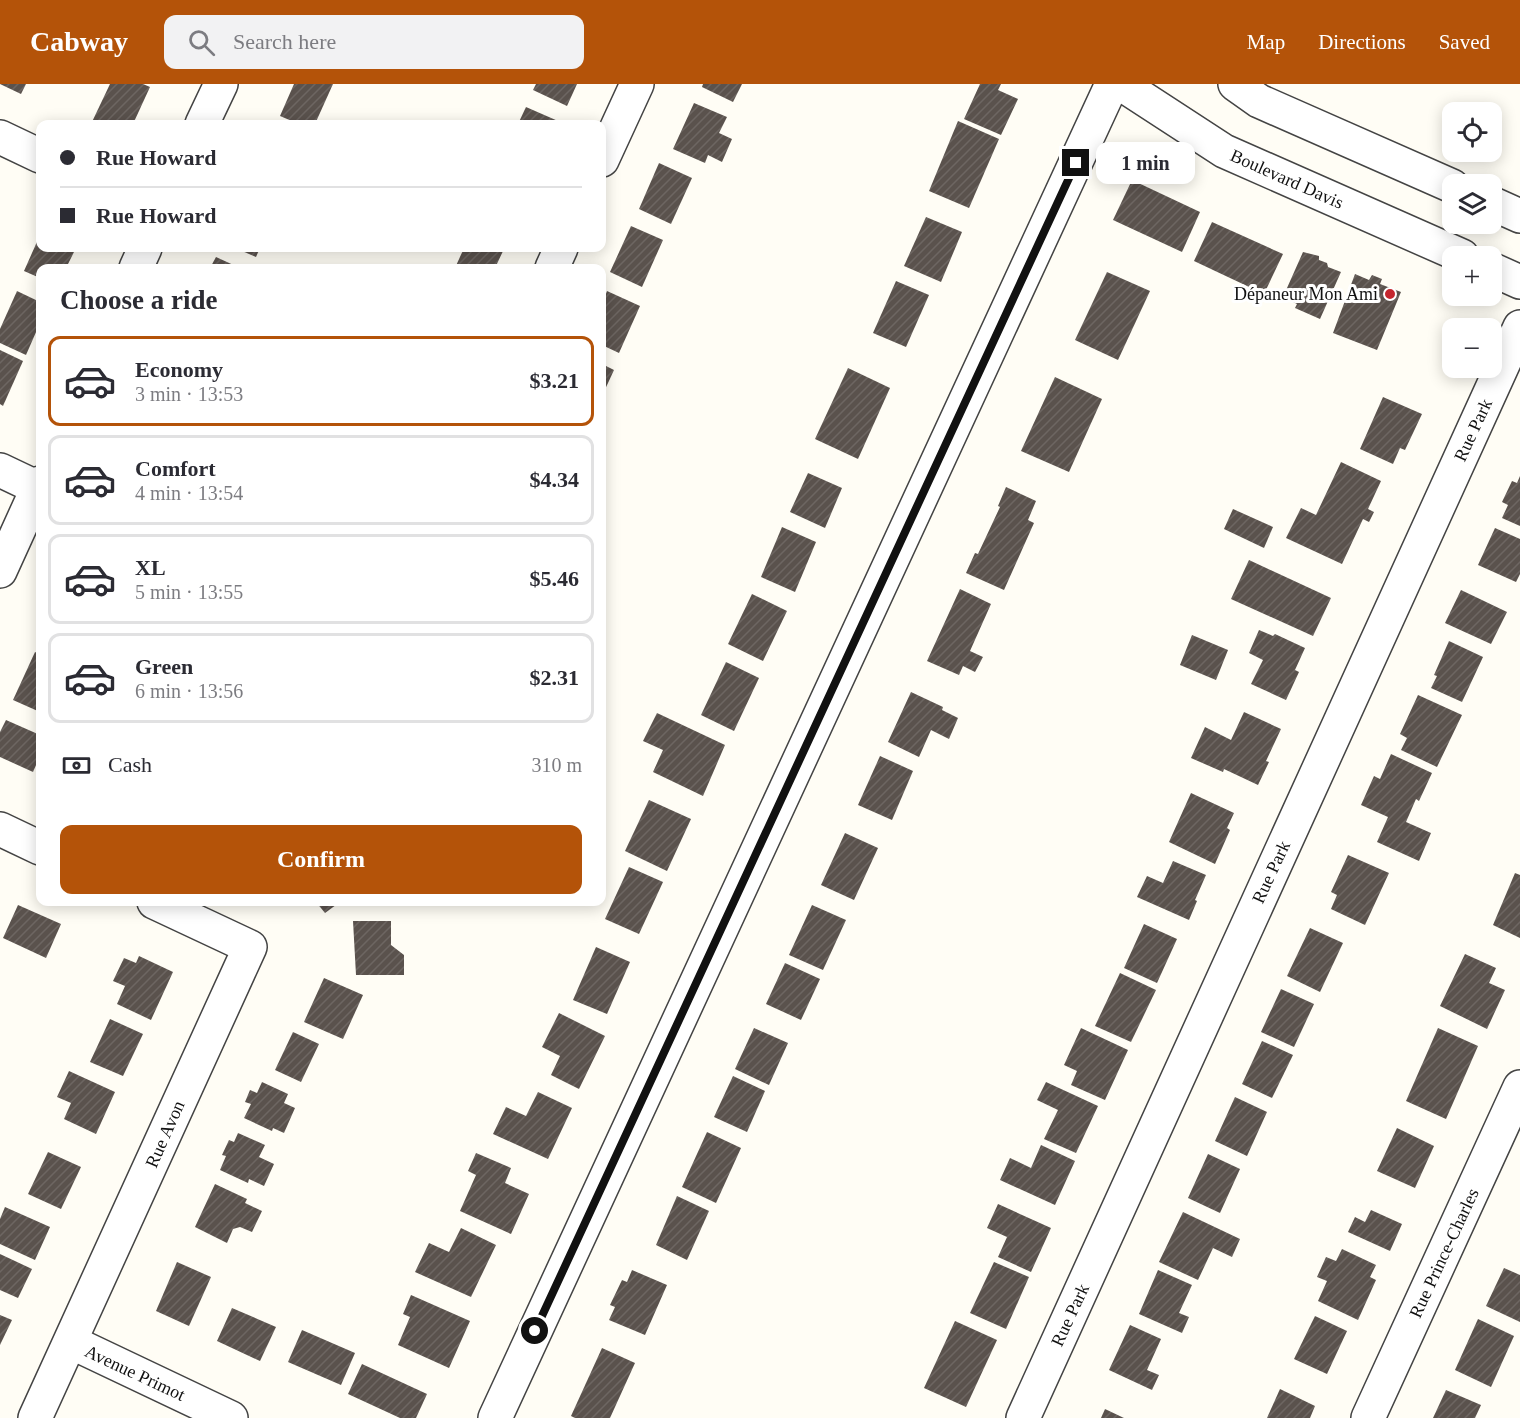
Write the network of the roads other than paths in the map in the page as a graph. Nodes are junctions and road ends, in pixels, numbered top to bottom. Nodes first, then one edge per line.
1 (221, 84) edge
2 (637, 84) edge
3 (1112, 84) edge
4 (1121, 84) edge
5 (1235, 84) edge
6 (204, 120) edge
7 (0, 138) edge
8 (606, 151) edge
9 (36, 154) edge
10 (1442, 182) edge
11 (1502, 208) edge
12 (1520, 216) edge
13 (1442, 247) edge
14 (1502, 274) edge
15 (1520, 282) edge
16 (1520, 327) edge
17 (0, 470) edge
18 (36, 484) edge
19 (36, 494) edge
20 (0, 571) edge
21 (0, 829) edge
22 (36, 846) edge
23 (163, 906) edge
24 (1520, 1087) edge
25 (71, 1342) junction
26 (35, 1418) edge
27 (231, 1418) edge
28 (495, 1418) edge
29 (1023, 1418) edge
30 (1368, 1418) edge

1 - 6 street
2 - 8 street
3 - 28 street
4 - 13 street, Boulevard Davis
5 - 10 street
7 - 9 street
11 - 12 street
14 - 15 street
16 - 29 street, Rue Park
17 - 18 street
19 - 20 street
21 - 22 street
23 - 25 street, Rue Avon
24 - 30 street, Rue Prince-Charles
25 - 26 street, Rue Avon
25 - 27 street, Avenue Primot

